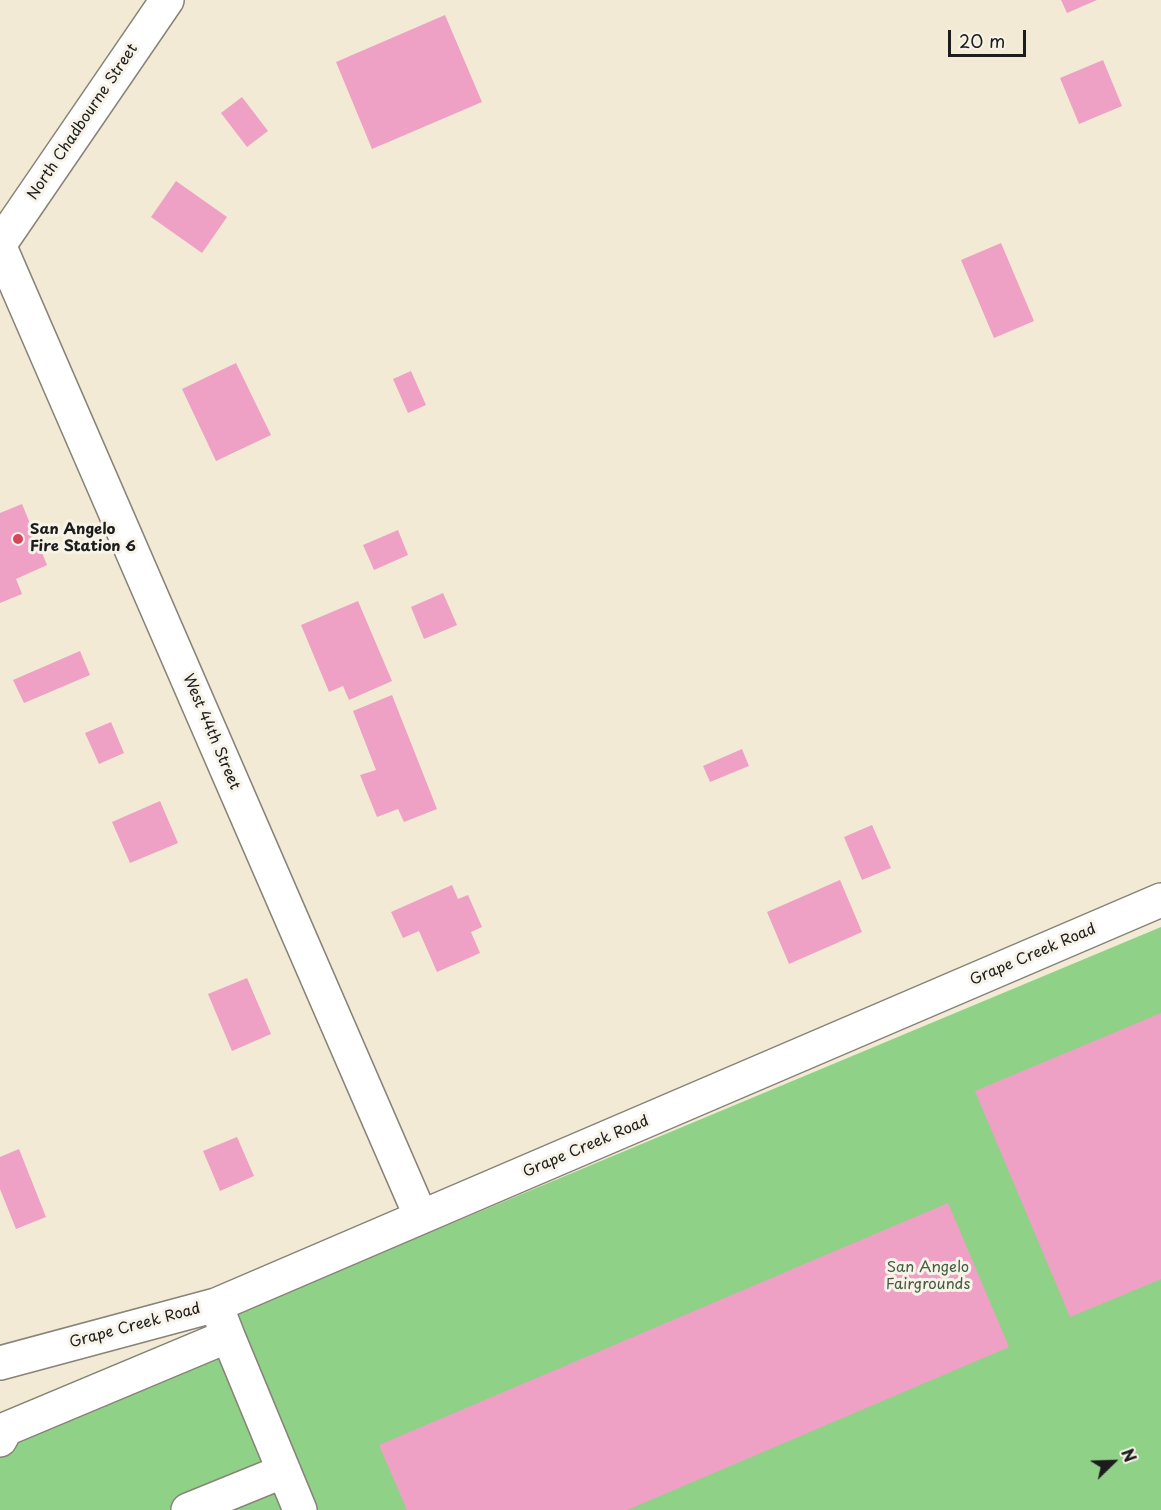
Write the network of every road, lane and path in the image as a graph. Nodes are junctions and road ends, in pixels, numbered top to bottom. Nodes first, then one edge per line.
1 (167, 0) edge
2 (0, 246) edge
3 (1161, 900) edge
4 (421, 1217) junction
5 (216, 1305) junction
6 (228, 1336) junction
7 (0, 1363) edge
8 (0, 1440) edge
9 (284, 1471) junction
10 (188, 1510) edge
11 (300, 1510) edge

1 - 2 street, North Chadbourne Street
2 - 4 street, West 44th Street
3 - 4 street, Grape Creek Road
4 - 5 street, Grape Creek Road
5 - 6 street
5 - 7 street, Grape Creek Road
6 - 8 street
6 - 9 street
9 - 10 street
9 - 11 street

